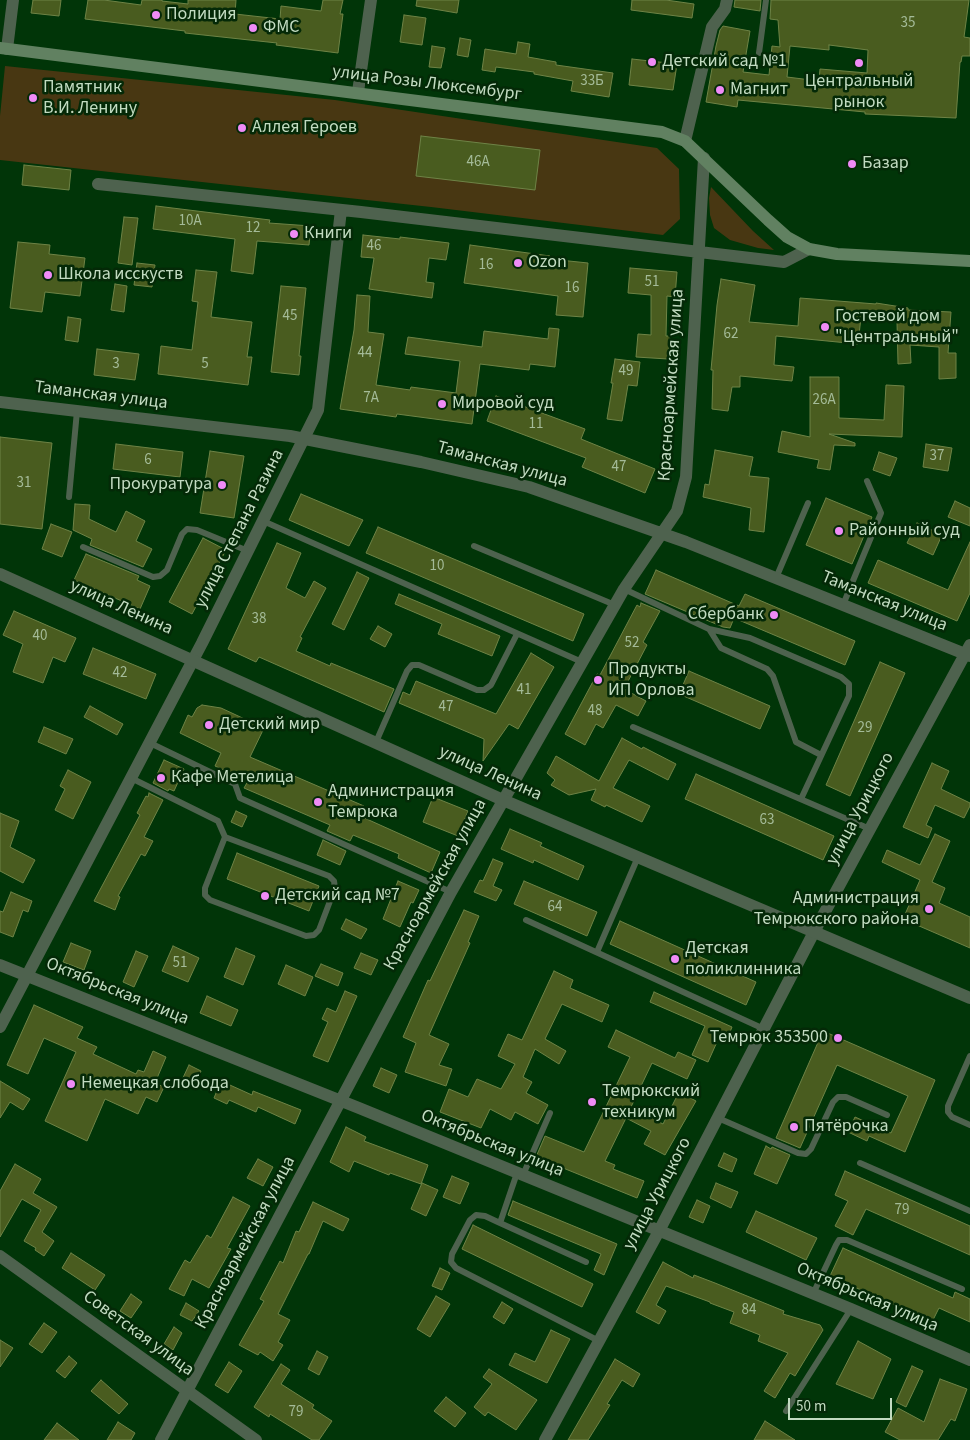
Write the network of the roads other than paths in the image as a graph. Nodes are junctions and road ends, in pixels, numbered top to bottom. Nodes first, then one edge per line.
1 (13, 0) edge
2 (371, 0) edge
3 (727, 0) edge
4 (766, 0) edge
5 (3, 48) edge
6 (758, 54) dead end
7 (358, 92) junction
8 (685, 141) junction
9 (704, 158) junction
10 (98, 184) dead end
11 (341, 210) junction
12 (809, 249) junction
13 (699, 252) junction
14 (970, 261) edge
15 (0, 402) edge
16 (77, 410) junction
17 (305, 438) junction
18 (867, 481) dead end
19 (69, 497) dead end
20 (808, 503) dead end
21 (263, 521) junction
22 (662, 533) junction
23 (474, 546) dead end
24 (83, 548) dead end
25 (248, 552) junction
26 (0, 574) edge
27 (776, 578) junction
28 (624, 589) junction
29 (614, 605) junction
30 (843, 605) junction
31 (709, 629) junction
32 (517, 634) junction
33 (968, 652) edge
34 (193, 660) junction
35 (582, 662) junction
36 (633, 727) dead end
37 (150, 742) junction
38 (376, 742) junction
39 (821, 755) junction
40 (131, 778) junction
41 (801, 799) junction
42 (503, 800) junction
43 (870, 829) junction
44 (225, 837) junction
45 (638, 857) junction
46 (451, 892) junction
47 (526, 920) dead end
48 (814, 932) junction
49 (597, 952) junction
50 (0, 965) edge
51 (28, 975) junction
52 (970, 998) edge
53 (0, 1027) edge
54 (764, 1030) junction
55 (970, 1056) edge
56 (340, 1100) junction
57 (550, 1112) dead end
58 (887, 1114) dead end
59 (718, 1118) junction
60 (970, 1125) edge
61 (860, 1162) dead end
62 (520, 1174) junction
63 (970, 1211) edge
64 (500, 1223) junction
65 (659, 1231) junction
66 (0, 1256) edge
67 (586, 1262) dead end
68 (962, 1289) dead end
69 (813, 1294) junction
70 (851, 1309) junction
71 (599, 1341) junction
72 (970, 1360) edge
73 (188, 1391) junction
74 (786, 1412) dead end
75 (161, 1440) edge
76 (256, 1440) edge
77 (545, 1440) edge

1 - 5 street
2 - 7 street
3 - 8 street
4 - 6 lane
5 - 7 main road, улица Розы Люксембург
7 - 8 main road, улица Розы Люксембург
8 - 9 main road, улица Розы Люксембург
9 - 12 main road, улица Розы Люксембург
9 - 13 street, Красноармейская улица
10 - 11 street
11 - 13 street
11 - 17 street, улица Степана Разина
12 - 13 street
12 - 14 main road, улица Розы Люксембург
13 - 22 street, Красноармейская улица
15 - 16 street, Таманская улица
16 - 17 street, Таманская улица
16 - 19 lane
17 - 21 street, улица Степана Разина
17 - 22 street, Таманская улица
18 - 30 lane
20 - 27 lane
21 - 25 street, улица Степана Разина
21 - 32 lane
22 - 27 street, Таманская улица
22 - 28 street, Красноармейская улица
23 - 29 lane
24 - 25 lane
25 - 34 street, улица Степана Разина
26 - 34 street, улица Ленина
27 - 30 street, Таманская улица
28 - 29 street, Красноармейская улица
28 - 31 lane
29 - 35 street, Красноармейская улица
30 - 33 street, Таманская улица
31 - 39 lane
31 - 39 lane
32 - 35 lane
32 - 38 lane
33 - 43 street, улица Урицкого
34 - 37 street, улица Степана Разина
34 - 38 street, улица Ленина
35 - 42 street, Красноармейская улица
36 - 41 lane
37 - 40 street, улица Степана Разина
37 - 46 lane
38 - 42 street, улица Ленина
39 - 41 lane
40 - 44 lane
40 - 51 street, улица Степана Разина
41 - 43 lane
42 - 45 street, улица Ленина
42 - 46 street, Красноармейская улица
43 - 48 street, улица Урицкого
44 - 44 lane
45 - 48 street, улица Ленина
45 - 49 lane
46 - 56 street, Красноармейская улица
47 - 49 lane
48 - 52 street, улица Ленина
48 - 54 street, улица Урицкого
49 - 54 lane
50 - 51 street, Октябрьская улица
51 - 53 street, улица Степана Разина
51 - 56 street, Октябрьская улица
54 - 59 street, улица Урицкого
55 - 60 lane
56 - 62 street, Октябрьская улица
56 - 73 street, Красноармейская улица
57 - 62 lane
58 - 59 lane
59 - 65 street, улица Урицкого
61 - 63 lane
62 - 64 lane
62 - 65 street, Октябрьская улица
64 - 67 lane
64 - 71 lane
65 - 69 street, Октябрьская улица
65 - 71 street, улица Урицкого
66 - 73 street, Советская улица
68 - 69 lane
69 - 70 street, Октябрьская улица
70 - 72 street, Октябрьская улица
70 - 74 lane
71 - 77 street, улица Урицкого
73 - 75 street, Красноармейская улица
73 - 76 street, Советская улица

